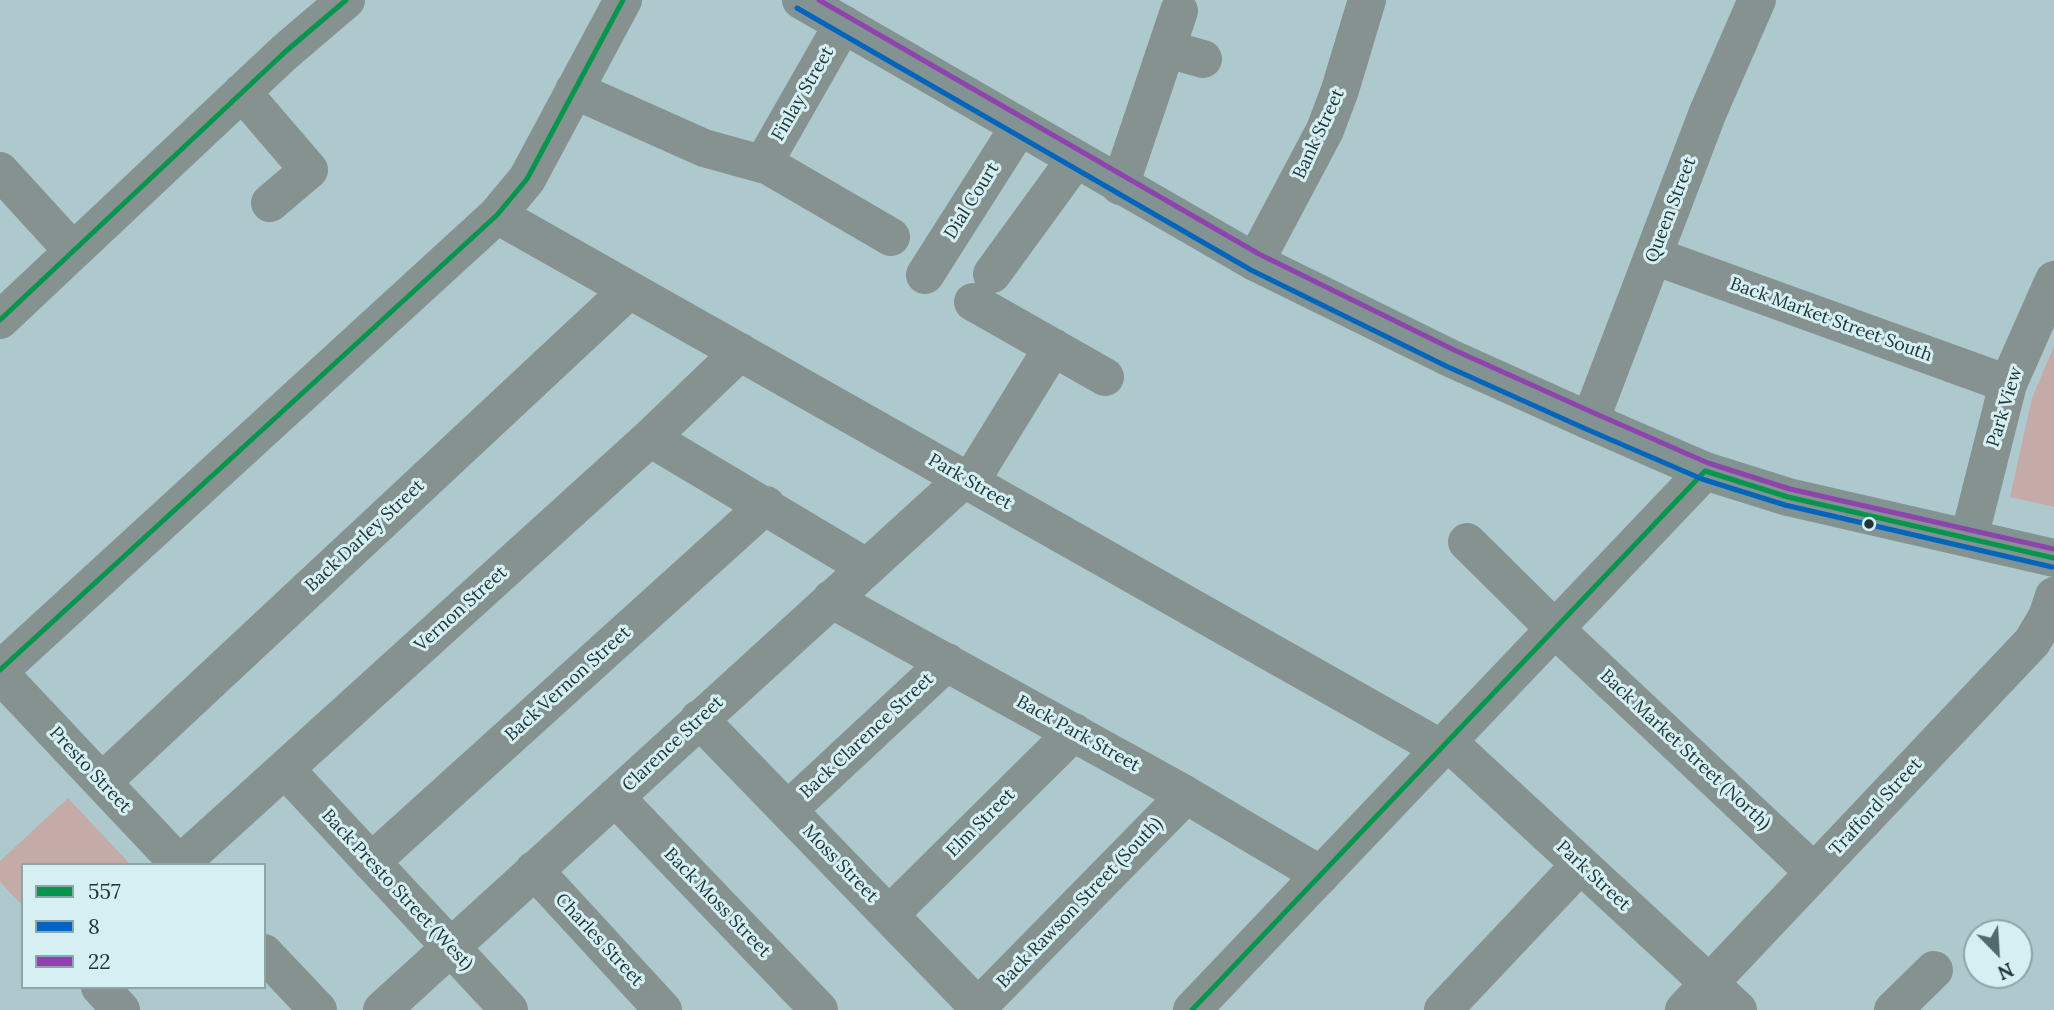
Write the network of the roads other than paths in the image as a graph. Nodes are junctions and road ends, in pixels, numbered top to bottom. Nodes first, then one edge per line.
1 (623, 0) edge
2 (1367, 0) edge
3 (1757, 0) edge
4 (804, 1) edge
5 (336, 3) edge
6 (1179, 11) dead end
7 (843, 24) junction
8 (1167, 49) junction
9 (1203, 60) dead end
10 (575, 90) junction
11 (243, 92) junction
12 (1019, 127) junction
13 (1075, 160) junction
14 (763, 164) junction
15 (0, 171) edge
16 (1120, 186) junction
17 (270, 203) dead end
18 (497, 215) junction
19 (891, 237) dead end
20 (74, 250) junction
21 (1654, 256) junction
22 (1255, 261) junction
23 (925, 275) dead end
24 (2054, 281) edge
25 (629, 289) junction
26 (0, 320) edge
27 (1054, 347) junction
28 (740, 352) junction
29 (1105, 377) dead end
30 (2008, 384) junction
31 (1590, 421) junction
32 (650, 438) junction
33 (1705, 471) junction
34 (967, 480) junction
35 (766, 505) junction
36 (1969, 538) junction
37 (1467, 542) dead end
38 (2054, 558) edge
39 (866, 567) junction
40 (2054, 596) edge
41 (831, 599) junction
42 (1555, 629) junction
43 (947, 662) junction
44 (0, 672) edge
45 (699, 719) junction
46 (1074, 732) junction
47 (1445, 746) junction
48 (285, 769) junction
49 (102, 782) junction
50 (1186, 795) junction
51 (615, 797) junction
52 (788, 810) junction
53 (371, 862) junction
54 (178, 863) edge
55 (182, 863) edge
56 (1580, 865) junction
57 (534, 870) junction
58 (1814, 872) junction
59 (1321, 875) junction
60 (889, 915) junction
61 (450, 947) junction
62 (266, 955) edge
63 (1934, 970) dead end
64 (92, 989) edge
65 (102, 989) edge
66 (1697, 997) edge
67 (1900, 1008) edge
68 (978, 1009) edge
69 (78, 1010) edge
70 (121, 1010) edge
71 (318, 1010) edge
72 (382, 1010) edge
73 (509, 1010) edge
74 (663, 1010) edge
75 (819, 1010) edge
76 (1192, 1010) edge
77 (1443, 1010) edge
78 (1738, 1010) edge

1 - 10 street
2 - 22 street, Bank Street
3 - 21 street, Queen Street
4 - 7 main road
5 - 11 street
6 - 8 street
7 - 12 main road
7 - 14 street, Finlay Street
8 - 9 street
8 - 16 street
10 - 14 street
10 - 18 street
11 - 17 street
11 - 20 street
12 - 13 main road
12 - 23 street, Dial Court
13 - 16 main road
13 - 27 street
14 - 19 street
15 - 20 street
16 - 22 main road
18 - 25 street, Park Street
18 - 44 street
20 - 26 street
21 - 30 street, Back Market Street South
21 - 31 street, Queen Street
22 - 31 main road
24 - 30 street, Park View
25 - 28 street, Park Street
25 - 49 street, Back Darley Street
27 - 29 street
27 - 34 street, Clarence Street
28 - 32 street, Vernon Street
28 - 34 street, Park Street
30 - 36 street, Park View
31 - 33 main road
32 - 35 street
32 - 48 street, Vernon Street
33 - 36 main road
33 - 42 street
34 - 39 street, Clarence Street
34 - 47 street, Park Street
35 - 39 street
35 - 53 street, Back Vernon Street
36 - 38 main road
37 - 42 street, Back Market Street (North)
39 - 41 street, Clarence Street
40 - 58 street, Trafford Street
41 - 43 street, Back Park Street
41 - 45 street, Clarence Street
42 - 47 street
42 - 58 street, Back Market Street (North)
43 - 46 street, Back Park Street
43 - 52 street, Back Clarence Street
44 - 49 street, Presto Street
45 - 51 street, Clarence Street
45 - 52 street, Moss Street
46 - 50 street, Back Park Street
46 - 60 street, Elm Street
47 - 56 street, Park Street
47 - 59 street
48 - 53 street, Back Presto Street (West)
48 - 55 street, Vernon Street
49 - 54 street, Presto Street
50 - 59 street, Back Park Street
50 - 68 street, Back Rawson Street (South)
51 - 57 street, Clarence Street
51 - 75 street, Back Moss Street
52 - 60 street, Moss Street
53 - 61 street, Back Presto Street (West)
56 - 66 street, Park Street
56 - 77 street
57 - 61 street, Clarence Street
57 - 74 street, Charles Street
58 - 66 street, Trafford Street
59 - 76 street
60 - 68 street, Moss Street
61 - 72 street, Clarence Street
61 - 73 street, Back Presto Street (West)
62 - 71 street
63 - 67 street
64 - 69 street
65 - 70 street
66 - 78 street, Park Street

